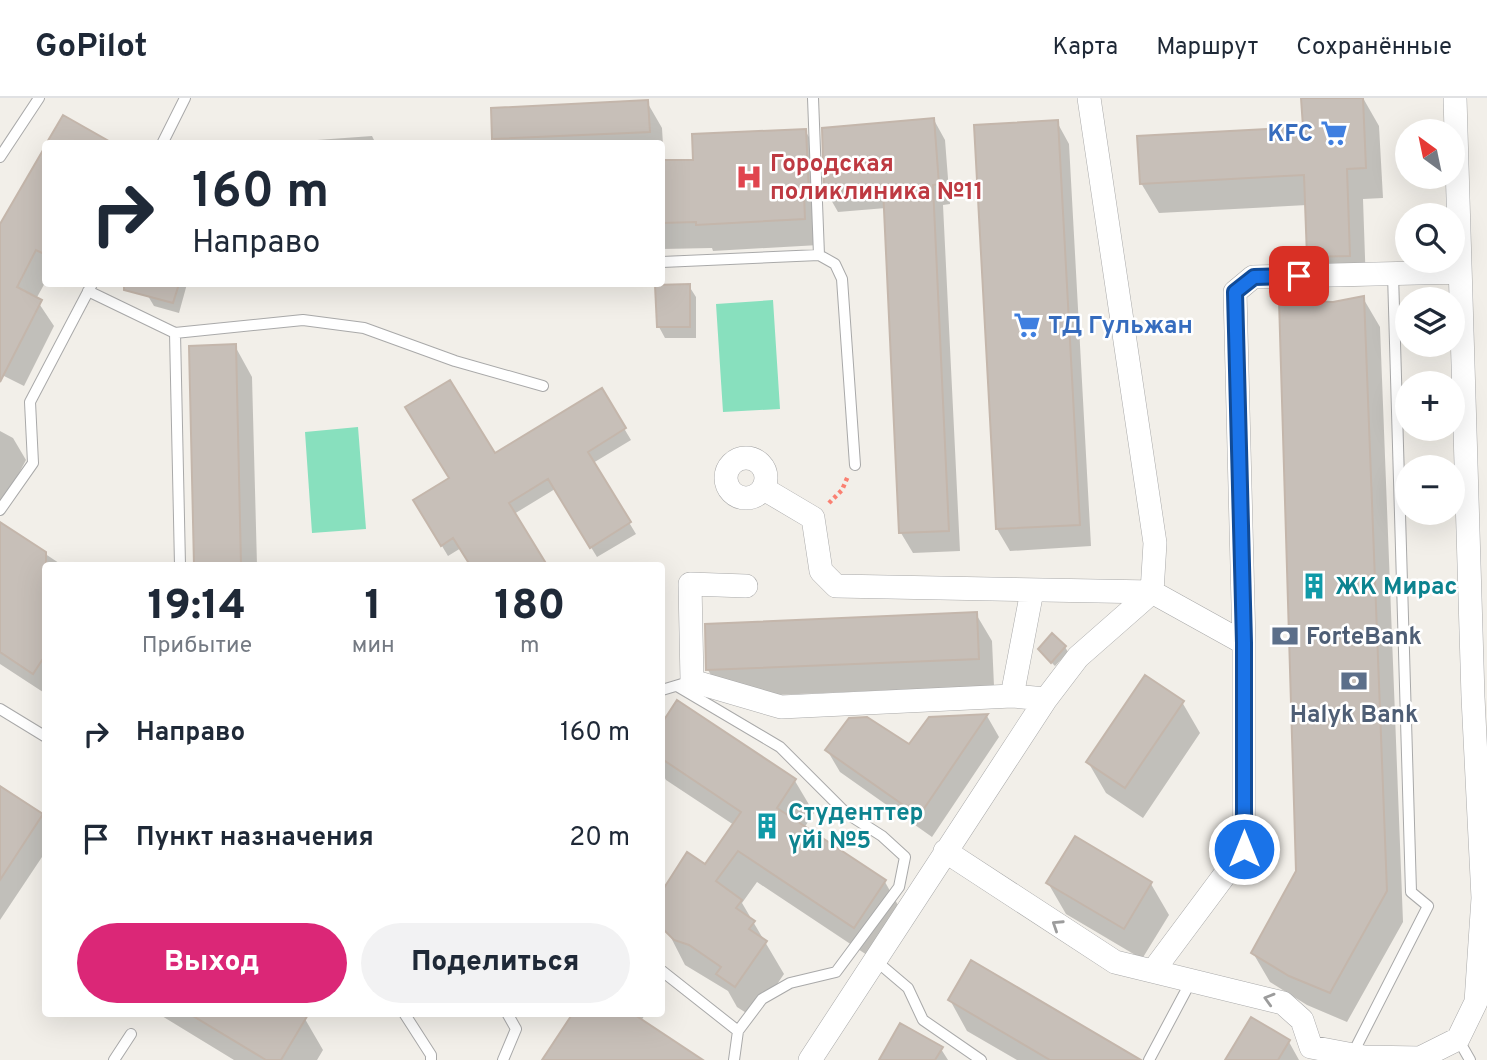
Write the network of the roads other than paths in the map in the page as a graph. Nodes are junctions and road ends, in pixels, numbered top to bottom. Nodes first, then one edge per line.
1 (39, 98) edge
2 (185, 98) edge
3 (813, 98) edge
4 (1089, 98) edge
5 (1455, 98) edge
6 (164, 140) edge
7 (0, 158) edge
8 (1458, 203) edge
9 (819, 255) junction
10 (665, 262) edge
11 (1426, 273) edge
12 (1460, 273) edge
13 (1393, 274) junction
14 (90, 287) edge
15 (175, 333) junction
16 (543, 386) dead end
17 (855, 465) road end
18 (764, 489) dead end
19 (0, 510) edge
20 (180, 562) edge
21 (746, 586) dead end
22 (1032, 591) junction
23 (1152, 592) junction
24 (1244, 643) junction
25 (685, 684) junction
26 (665, 689) edge
27 (1012, 696) junction
28 (1046, 699) junction
29 (0, 709) edge
30 (42, 735) edge
31 (945, 852) junction
32 (875, 960) junction
33 (1153, 971) junction
34 (665, 973) edge
35 (1190, 983) junction
36 (407, 1017) edge
37 (509, 1017) edge
38 (737, 1031) junction
39 (131, 1034) dead end
40 (1458, 1039) junction
41 (1307, 1054) edge
42 (1352, 1055) junction
43 (114, 1060) edge
44 (431, 1060) edge
45 (503, 1060) edge
46 (734, 1060) edge
47 (810, 1060) edge
48 (981, 1060) edge
49 (1149, 1060) edge
50 (1470, 1060) edge

1 - 7 lane
2 - 6 lane
3 - 9 lane
4 - 23 street
5 - 8 street
9 - 10 lane
9 - 17 lane
11 - 13 street
12 - 40 street
13 - 24 street
13 - 42 lane
14 - 15 lane
14 - 19 lane
15 - 16 lane
15 - 20 lane
18 - 22 street
21 - 25 street
22 - 23 street
22 - 27 street
23 - 24 street
23 - 28 street
24 - 33 street
25 - 26 lane
25 - 27 street
25 - 38 lane
27 - 28 street
28 - 31 street
29 - 30 lane
31 - 32 street
33 -> 31 street
32 - 47 street
32 - 48 lane
33 - 35 street
34 - 38 lane
41 -> 35 street
35 - 49 lane
36 - 44 lane
37 - 45 lane
38 - 46 lane
39 - 43 lane
40 - 42 street
40 - 50 lane
41 - 42 street

